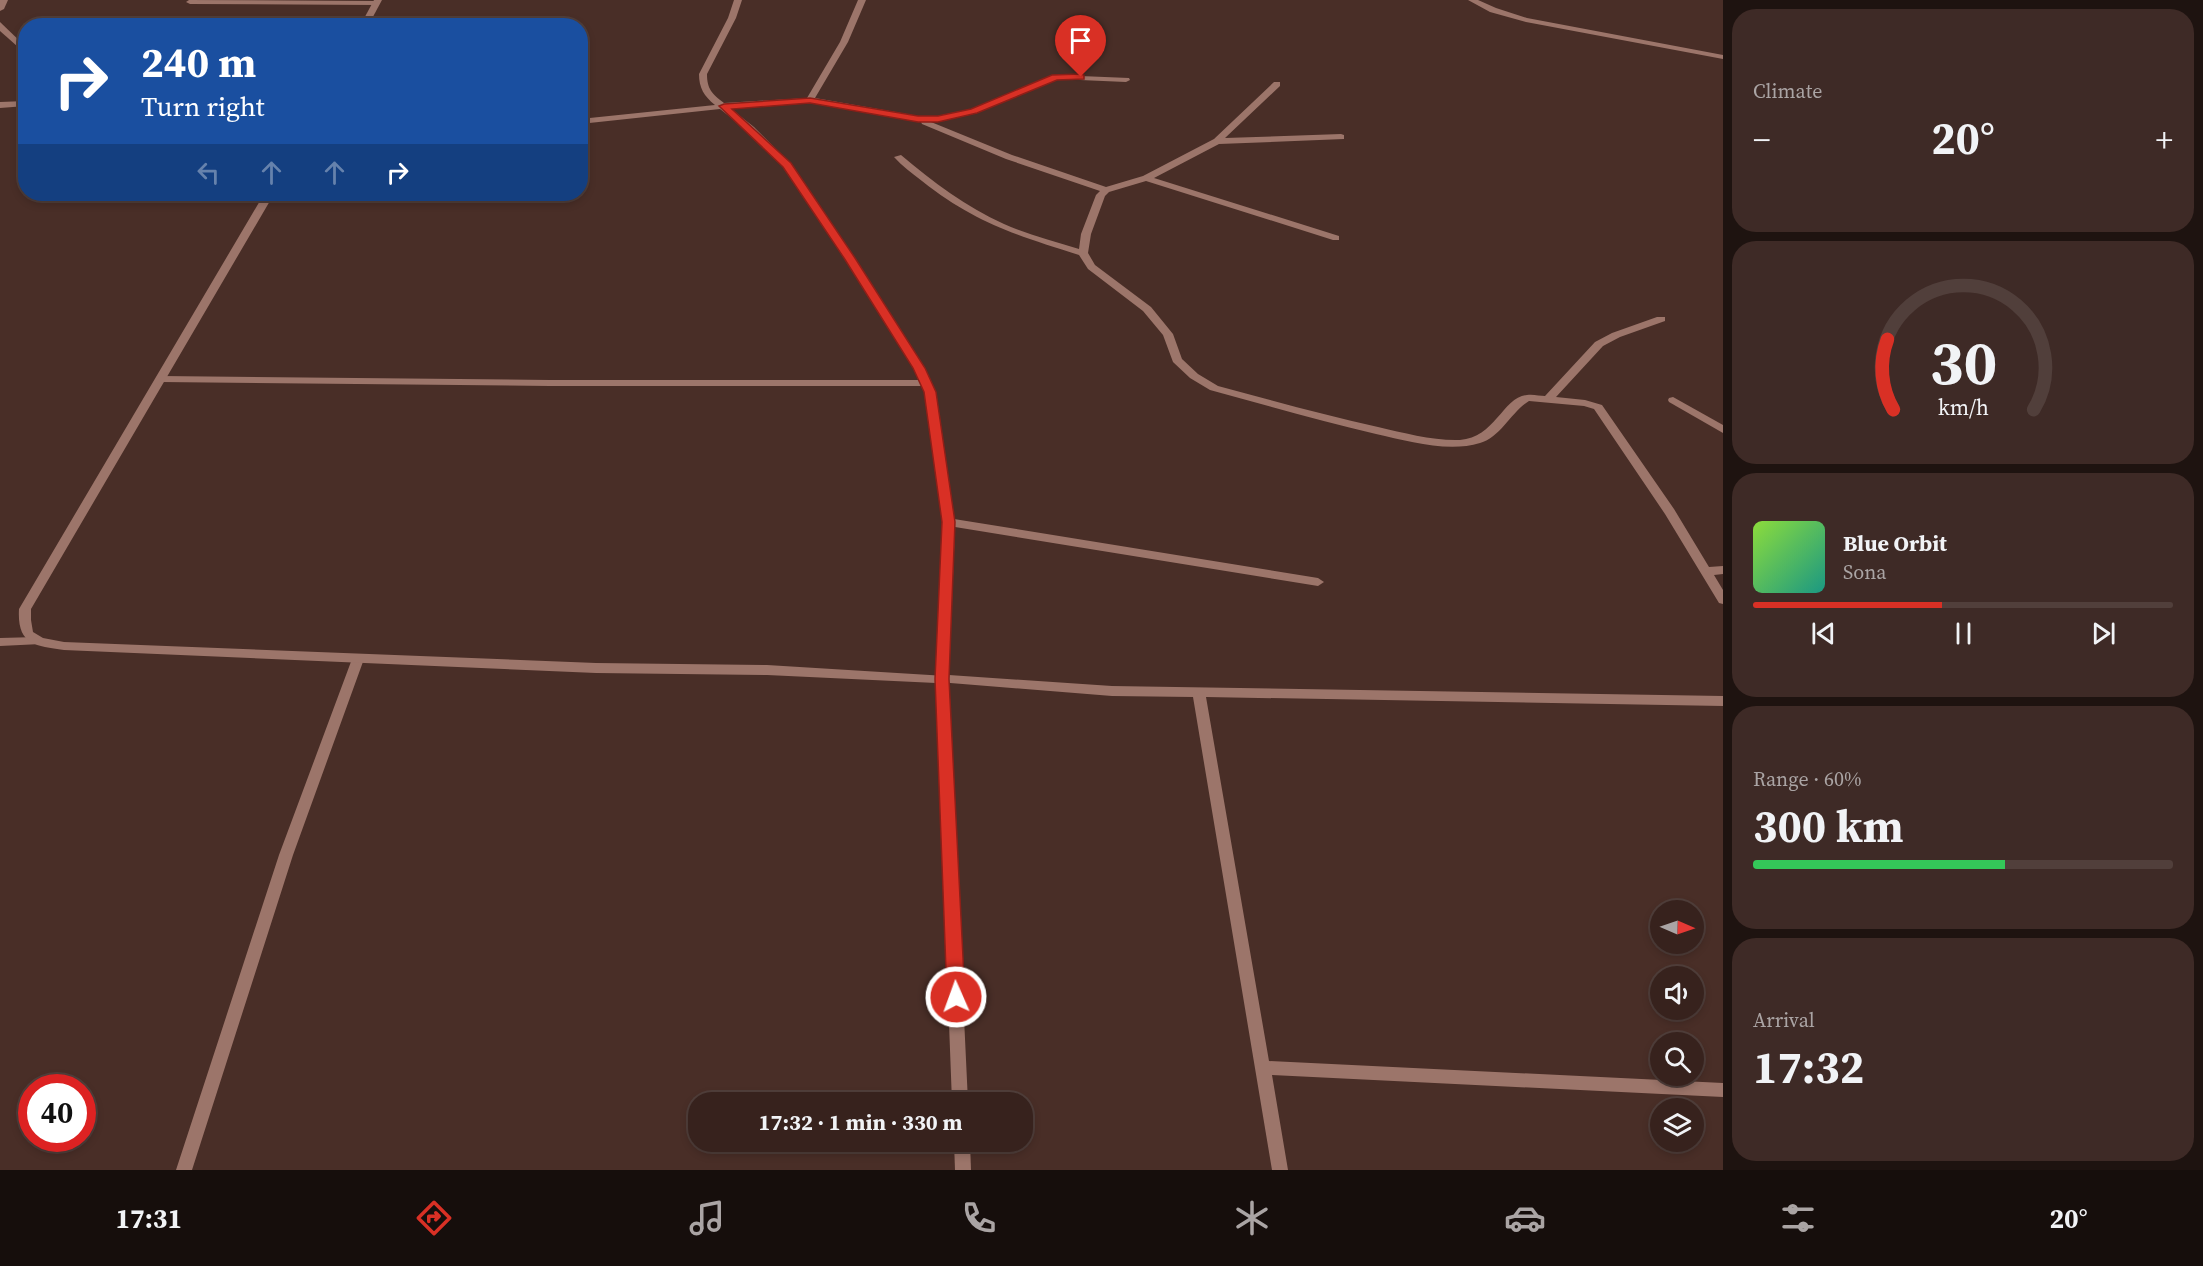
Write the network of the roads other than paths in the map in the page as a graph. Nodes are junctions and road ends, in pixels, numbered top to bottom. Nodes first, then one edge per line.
1 (4, 0) edge
2 (738, 0) edge
3 (862, 0) edge
4 (1472, 0) edge
5 (190, 2) dead end
6 (377, 2) edge
7 (0, 9) edge
8 (368, 18) edge
9 (0, 24) edge
10 (18, 44) edge
11 (1723, 57) edge
12 (1126, 80) dead end
13 (1276, 84) dead end
14 (810, 100) junction
15 (18, 104) edge
16 (0, 105) edge
17 (724, 106) junction
18 (918, 119) junction
19 (588, 121) edge
20 (1341, 137) dead end
21 (1217, 141) junction
22 (898, 157) dead end
23 (1146, 178) junction
24 (1106, 190) junction
25 (265, 201) edge
26 (1336, 238) dead end
27 (1083, 253) junction
28 (1660, 318) dead end
29 (161, 379) junction
30 (926, 382) junction
31 (1548, 400) junction
32 (1673, 400) dead end
33 (1723, 430) edge
34 (949, 522) junction
35 (1723, 570) edge
36 (1707, 571) junction
37 (1318, 582) dead end
38 (1723, 600) edge
39 (37, 641) junction
40 (0, 642) edge
41 (358, 659) junction
42 (942, 679) junction
43 (1199, 692) junction
44 (1723, 701) edge
45 (1264, 1068) junction
46 (1723, 1090) edge
47 (960, 1092) edge
48 (962, 1152) edge
49 (184, 1170) edge
50 (963, 1170) edge
51 (1280, 1170) edge

1 - 7 street
2 - 17 street
3 - 14 street
4 - 11 street
5 - 6 street
6 - 8 street
9 - 10 street
12 - 18 street
13 - 21 street
14 - 17 street
14 - 18 street
15 - 16 street
17 - 19 street
17 - 30 street
18 - 24 street
20 - 21 street
21 - 23 street
22 - 27 street
23 - 24 street
23 - 26 street
24 - 27 street
25 - 29 street
27 - 31 street
28 - 31 street
29 - 30 street
29 - 39 street
30 - 34 street
31 - 36 street
32 - 33 street
34 - 37 street
34 - 42 street
35 - 36 street
36 - 38 street
39 - 40 street
39 - 41 street
41 - 42 street
41 - 49 street
42 - 43 street
42 - 47 street
43 - 44 street
43 - 45 street
45 - 46 street
45 - 51 street
48 - 50 street

